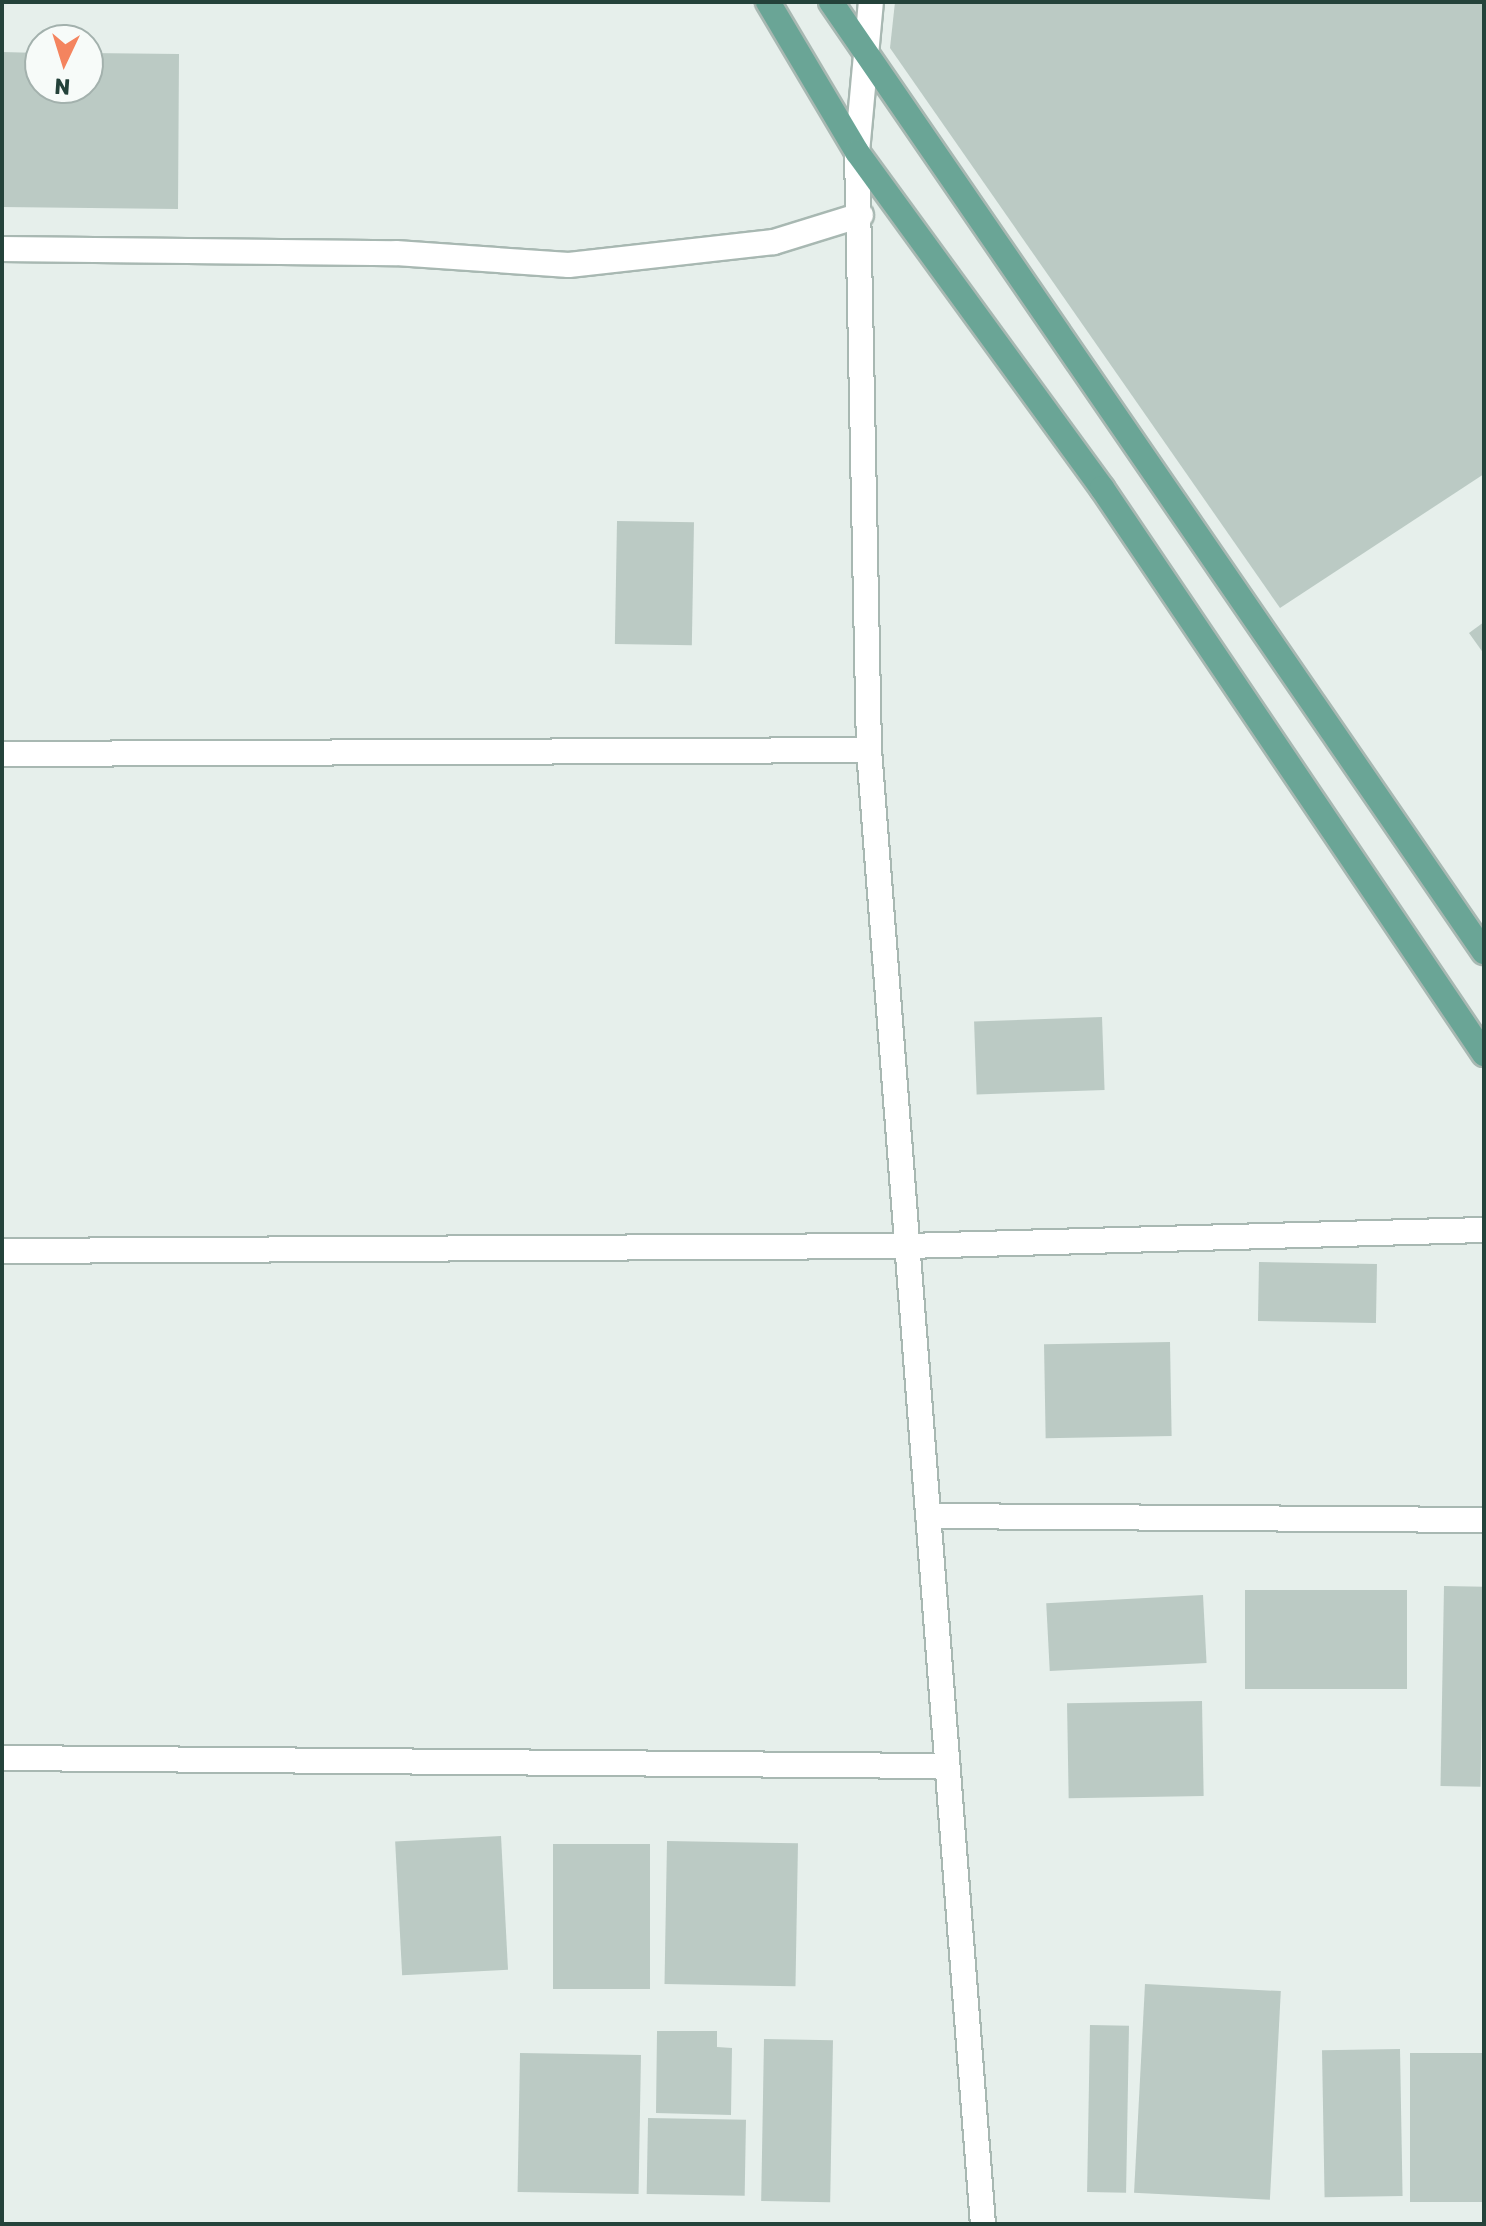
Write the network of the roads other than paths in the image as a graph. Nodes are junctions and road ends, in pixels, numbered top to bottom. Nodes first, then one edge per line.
1 (768, 2) edge
2 (831, 2) edge
3 (871, 2) edge
4 (866, 53) junction
5 (857, 152) junction
6 (861, 215) junction
7 (2, 249) edge
8 (869, 750) junction
9 (2, 754) edge
10 (1484, 952) edge
11 (1484, 1054) edge
12 (1484, 1230) edge
13 (907, 1246) junction
14 (2, 1251) edge
15 (928, 1516) junction
16 (1484, 1520) edge
17 (2, 1758) edge
18 (947, 1766) junction
19 (983, 2224) edge

1 - 5 main road
2 - 4 main road
3 - 4 street
4 - 5 street
4 - 10 main road
5 - 6 street
5 - 11 main road
6 - 7 street
6 - 8 street
8 - 9 street
8 - 13 street
12 - 13 street
13 - 14 street
13 - 15 street
15 - 16 street
15 - 18 street
17 - 18 street
18 - 19 street

